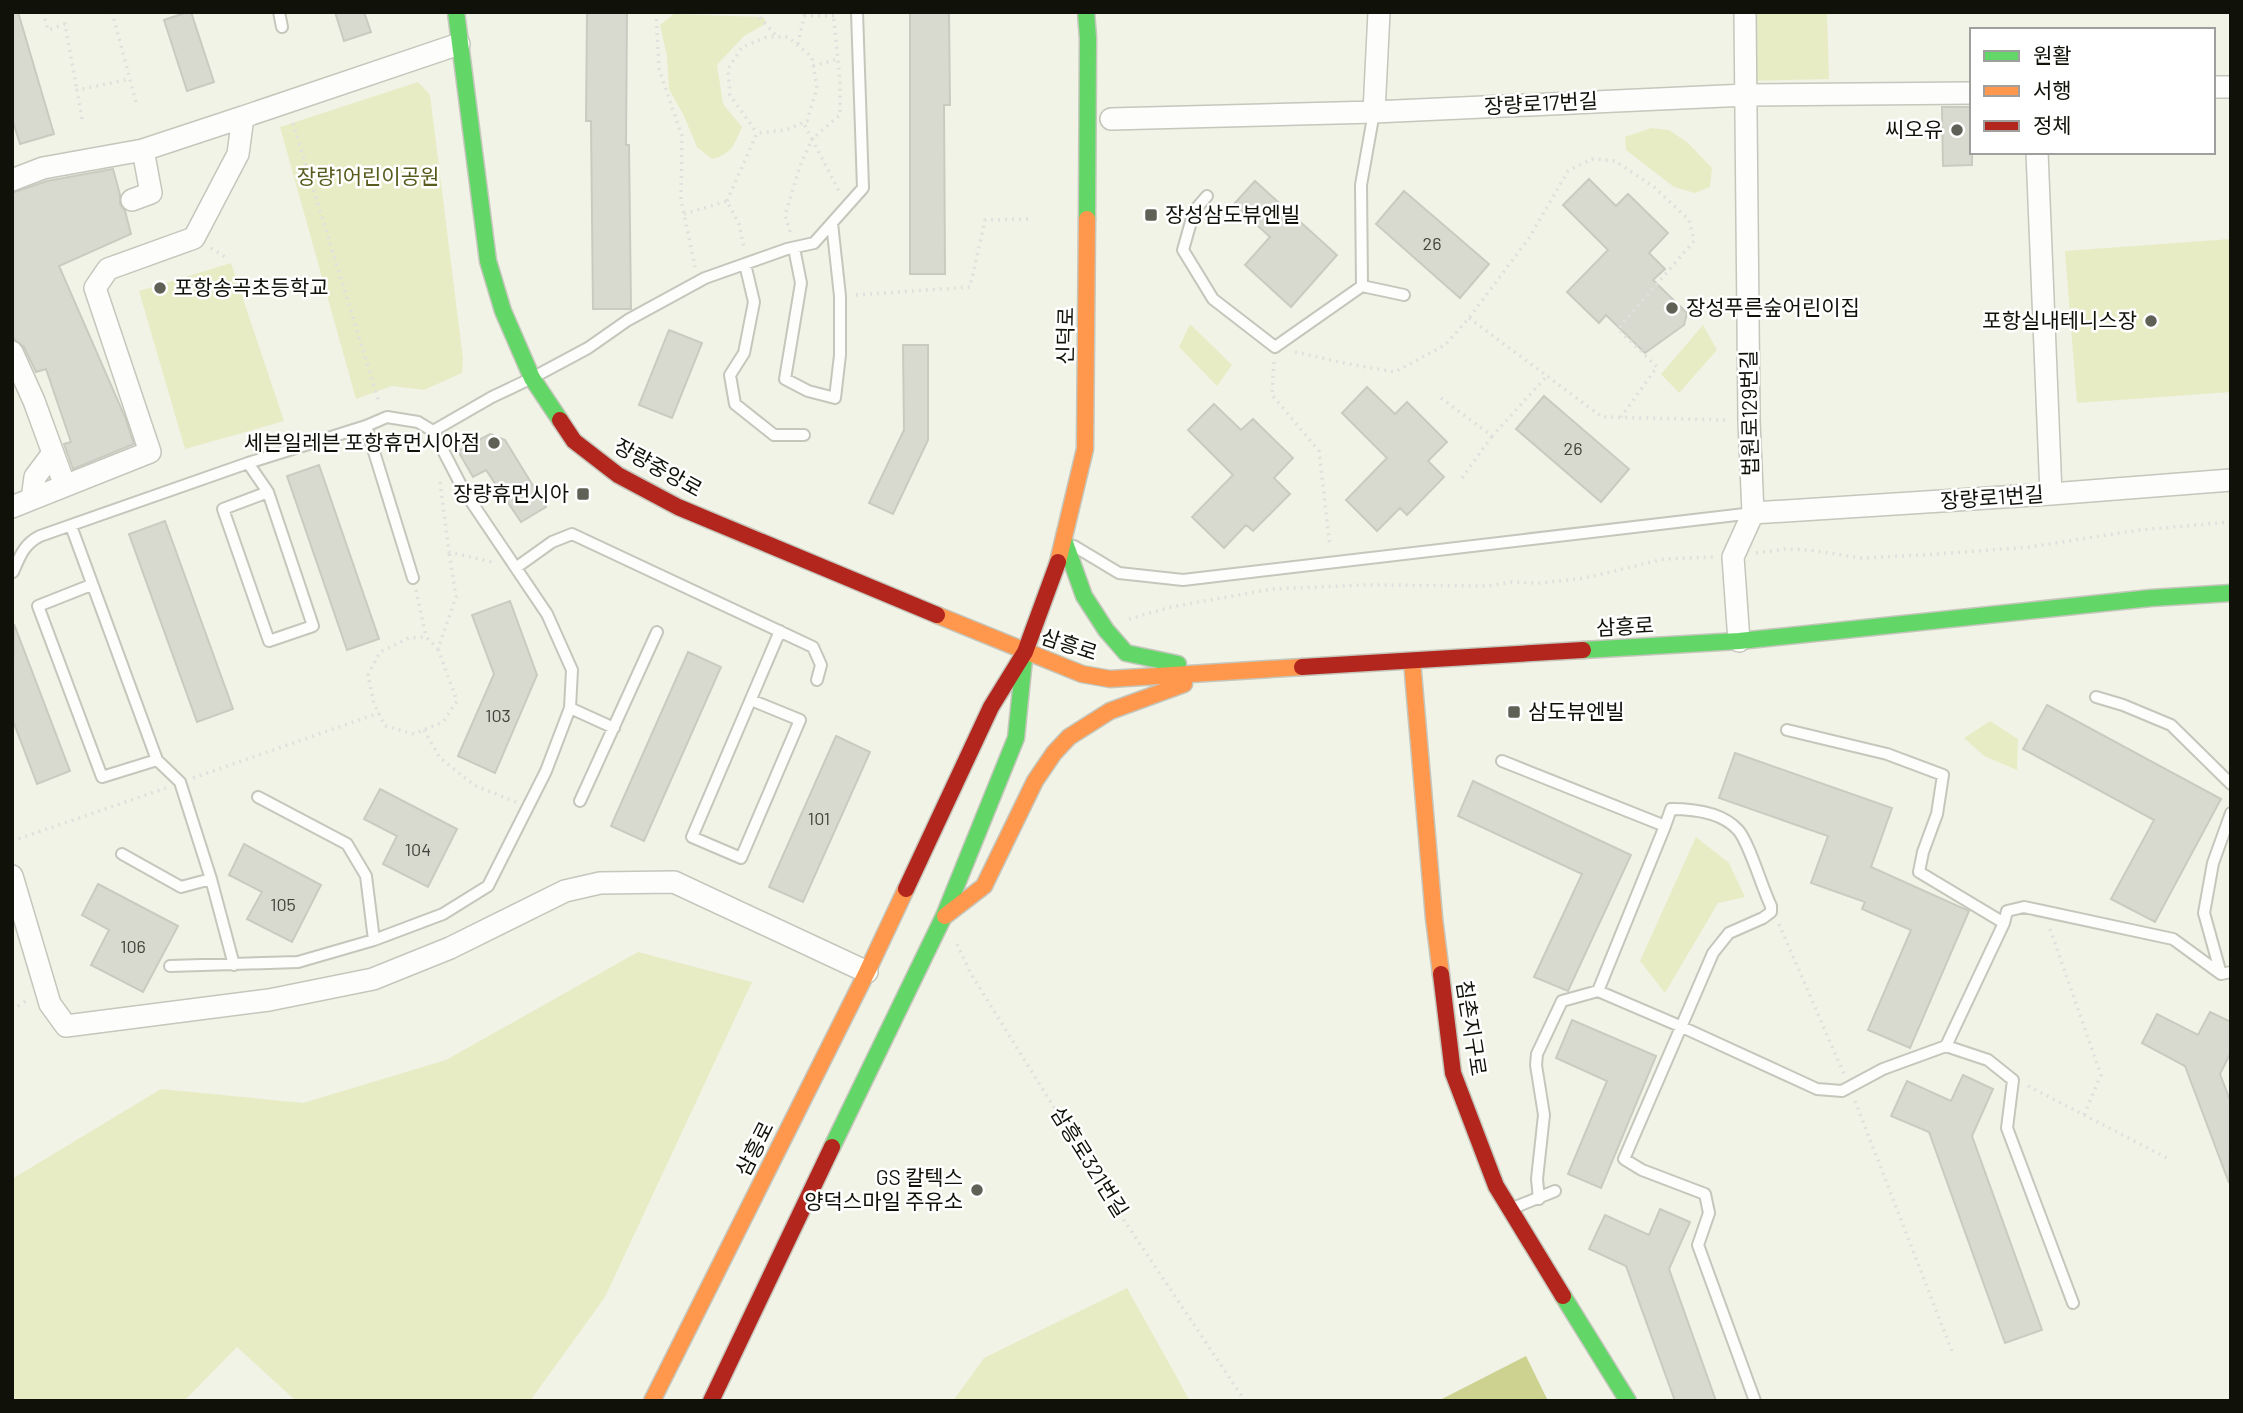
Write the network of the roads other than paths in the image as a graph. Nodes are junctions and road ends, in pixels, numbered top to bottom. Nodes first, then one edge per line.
1 (279, 12) edge
2 (456, 12) edge
3 (1086, 12) edge
4 (1378, 12) edge
5 (1745, 12) edge
6 (857, 14) edge
7 (282, 27) dead end
8 (459, 44) junction
9 (1970, 93) edge
10 (1746, 95) junction
11 (1374, 112) junction
12 (243, 117) junction
13 (1111, 119) dead end
14 (143, 150) junction
15 (2037, 154) edge
16 (12, 180) edge
17 (1207, 196) dead end
18 (132, 200) dead end
19 (832, 223) junction
20 (794, 248) junction
21 (745, 264) junction
22 (1362, 286) junction
23 (1404, 295) dead end
24 (12, 352) edge
25 (532, 378) junction
26 (366, 426) junction
27 (433, 431) junction
28 (804, 435) dead end
29 (53, 453) junction
30 (247, 463) junction
31 (2231, 480) edge
32 (65, 486) junction
33 (268, 492) junction
34 (2051, 494) junction
35 (22, 503) edge
36 (1753, 513) junction
37 (71, 526) junction
38 (1064, 540) junction
39 (517, 567) junction
40 (13, 572) edge
41 (413, 578) road end
42 (91, 585) junction
43 (2231, 593) edge
44 (780, 631) junction
45 (657, 632) dead end
46 (1739, 641) junction
47 (1024, 652) junction
48 (1412, 661) junction
49 (1216, 673) junction
50 (817, 680) dead end
51 (2096, 697) dead end
52 (751, 700) junction
53 (570, 708) junction
54 (614, 728) junction
55 (1787, 730) dead end
56 (157, 760) junction
57 (1502, 761) dead end
58 (2231, 784) edge
59 (258, 797) dead end
60 (580, 801) dead end
61 (2231, 813) edge
62 (1665, 826) junction
63 (122, 854) dead end
64 (12, 876) edge
65 (211, 879) junction
66 (944, 916) junction
67 (2004, 923) junction
68 (374, 940) junction
69 (234, 965) junction
70 (170, 966) dead end
71 (867, 972) junction
72 (2226, 973) edge
73 (1598, 991) junction
74 (1682, 1027) junction
75 (1946, 1046) junction
76 (1555, 1191) dead end
77 (1539, 1199) junction
78 (1510, 1209) junction
79 (2073, 1303) dead end
80 (653, 1401) edge
81 (711, 1401) edge
82 (1628, 1401) edge
83 (1755, 1401) edge

1 - 7 lane
2 - 8 main road, 장량중앙로
3 - 38 main road, 신덕로
4 - 11 street
5 - 10 street, 법원로129번길
6 - 19 lane
8 - 12 street
8 - 25 main road, 장량중앙로
9 - 10 street, 장량로17번길
10 - 11 street, 장량로17번길
10 - 36 street, 법원로129번길
11 - 13 street, 장량로17번길
11 - 22 lane
12 - 14 street
12 - 32 street
14 - 16 street
14 - 18 street
15 - 34 street
17 - 22 lane
19 - 20 lane
19 - 20 lane
20 - 21 lane
21 - 25 lane
21 - 28 lane
22 - 23 lane
24 - 29 street
25 - 27 lane
25 - 47 main road, 장량중앙로
26 - 27 lane
26 - 30 lane
26 - 41 lane
27 - 39 lane
29 - 32 street
29 - 35 street
30 - 33 lane
30 - 37 lane
31 - 34 street, 장량로1번길
32 - 35 street
33 - 33 lane
34 - 36 street, 장량로1번길
36 - 38 lane
36 - 46 street, 법원로129번길
37 - 40 lane
37 - 42 lane
38 - 47 main road, 신덕로
38 - 49 main road
39 - 44 lane
39 - 53 lane
42 - 56 lane
42 - 56 lane
43 - 46 main road, 삼흥로
44 - 50 lane
44 - 52 lane
45 - 54 lane
46 - 48 main road, 삼흥로
47 - 49 main road, 삼흥로
47 - 66 main road, 삼흥로
47 - 71 main road, 삼흥로
48 - 49 main road, 삼흥로
48 - 78 main road, 침촌지구로
49 - 66 main road
51 - 58 lane
52 - 52 lane
53 - 54 lane
53 - 68 lane
54 - 60 lane
55 - 67 lane
56 - 65 lane
57 - 62 lane
59 - 68 lane
61 - 72 lane
62 - 73 lane
62 - 74 lane
63 - 65 lane
64 - 71 street
65 - 69 lane
66 - 81 main road, 삼흥로
67 - 72 lane
67 - 75 lane
68 - 69 lane
69 - 70 lane
71 - 80 main road, 삼흥로
73 - 74 lane
73 - 77 lane
74 - 75 lane
74 - 83 lane
75 - 79 lane
76 - 77 lane
77 - 78 lane
78 - 82 main road, 침촌지구로

